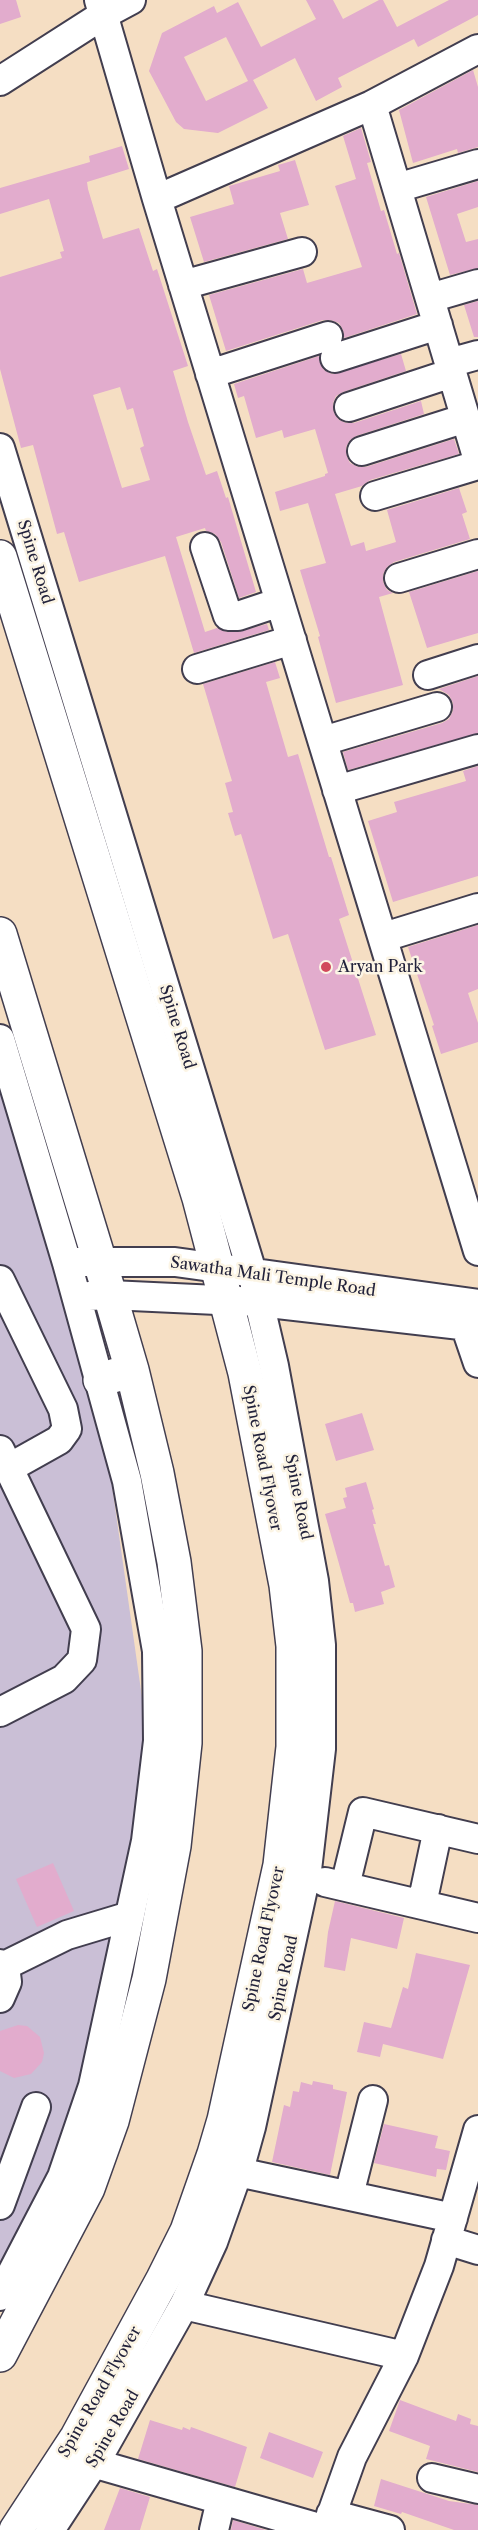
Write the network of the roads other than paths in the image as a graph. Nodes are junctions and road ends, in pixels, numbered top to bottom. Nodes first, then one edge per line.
1 (131, 0) edge
2 (101, 7) edge
3 (478, 49) edge
4 (0, 81) edge
5 (372, 105) junction
6 (478, 164) edge
7 (397, 188) junction
8 (157, 199) junction
9 (302, 252) dead end
10 (478, 284) edge
11 (183, 285) junction
12 (430, 298) junction
13 (438, 325) junction
14 (478, 355) edge
15 (451, 368) junction
16 (210, 374) junction
17 (349, 407) dead end
18 (466, 418) junction
19 (0, 448) edge
20 (362, 452) dead end
21 (478, 462) edge
22 (375, 496) dead end
23 (205, 547) dead end
24 (478, 554) edge
25 (0, 557) edge
26 (399, 578) dead end
27 (280, 602) junction
28 (292, 640) junction
29 (478, 659) edge
30 (197, 669) dead end
31 (428, 675) dead end
32 (437, 707) dead end
33 (322, 741) junction
34 (478, 750) edge
35 (338, 790) junction
36 (478, 908) edge
37 (0, 934) edge
38 (384, 937) junction
39 (0, 1039) edge
40 (478, 1251) edge
41 (100, 1262) junction
42 (67, 1263) junction
43 (217, 1268) junction
44 (252, 1272) junction
45 (0, 1280) edge
46 (110, 1295) junction
47 (76, 1297) junction
48 (226, 1300) junction
49 (260, 1302) junction
50 (474, 1319) edge
51 (478, 1363) edge
52 (132, 1370) junction
53 (100, 1380) junction
54 (4, 1459) edge
55 (0, 1712) edge
56 (438, 1829) junction
57 (478, 1839) edge
58 (306, 1877) junction
59 (345, 1886) junction
60 (422, 1904) junction
61 (130, 1916) junction
62 (478, 1918) edge
63 (1, 1965) edge
64 (0, 1998) edge
65 (373, 2100) dead end
66 (36, 2107) dead end
67 (478, 2130) edge
68 (238, 2172) junction
69 (349, 2195) junction
70 (0, 2205) edge
71 (450, 2229) junction
72 (478, 2250) edge
73 (0, 2296) edge
74 (184, 2305) junction
75 (0, 2355) edge
76 (404, 2356) junction
77 (93, 2463) junction
78 (432, 2478) dead end
79 (478, 2489) edge
80 (221, 2500) junction
81 (328, 2524) edge
82 (16, 2530) edge
83 (50, 2530) edge
84 (214, 2530) edge
85 (390, 2530) edge

1 - 2 street
2 - 4 street
2 - 8 street
3 - 5 street
5 - 7 street
5 - 8 street
6 - 7 street
7 - 12 street
8 - 11 street
9 - 11 street
10 - 12 street
11 - 16 street
12 - 13 street
13 - 15 street
13 - 16 street
14 - 15 street
15 - 17 street
15 - 18 street
16 - 27 street
18 - 20 street
18 - 21 street
19 - 44 street, Spine Road
21 - 22 street
23 - 27 street
24 - 26 street
25 - 43 main road, Spine Road
27 - 28 street
28 - 30 street
28 - 33 street
29 - 31 street
32 - 33 street
33 - 35 street
34 - 35 street
35 - 38 street
36 - 38 street
37 - 41 main road
38 - 40 street
39 - 42 street
41 - 42 street, Sawatha Mali Temple Road
41 - 43 street, Sawatha Mali Temple Road
41 - 46 main road
42 - 47 street
43 - 44 street, Sawatha Mali Temple Road
43 - 48 main road, Spine Road
44 - 49 street, Spine Road
44 - 50 street, Sawatha Mali Temple Road
45 - 54 street
46 - 47 street, Sawatha Mali Temple Road
46 - 48 street, Sawatha Mali Temple Road
46 - 52 main road
47 - 53 street
48 - 49 street, Sawatha Mali Temple Road
48 - 82 main road, Spine Road Flyover
49 - 50 street, Sawatha Mali Temple Road
49 - 58 street, Spine Road
50 - 51 street
52 - 53 main road
52 - 75 main road
53 - 61 street
54 - 55 street
56 - 57 street
56 - 59 street
56 - 60 street
58 - 59 street
58 - 68 street, Spine Road
59 - 60 street
60 - 62 street
61 - 63 street
61 - 73 street
63 - 64 street
65 - 69 street
66 - 70 street
67 - 71 street
68 - 69 street
68 - 74 street, Spine Road
69 - 71 street
71 - 72 street
71 - 76 street
74 - 76 street
74 - 77 street, Spine Road
76 - 81 street
77 - 80 street
77 - 83 street, Spine Road
78 - 79 street
80 - 81 street
80 - 84 street
81 - 85 street

